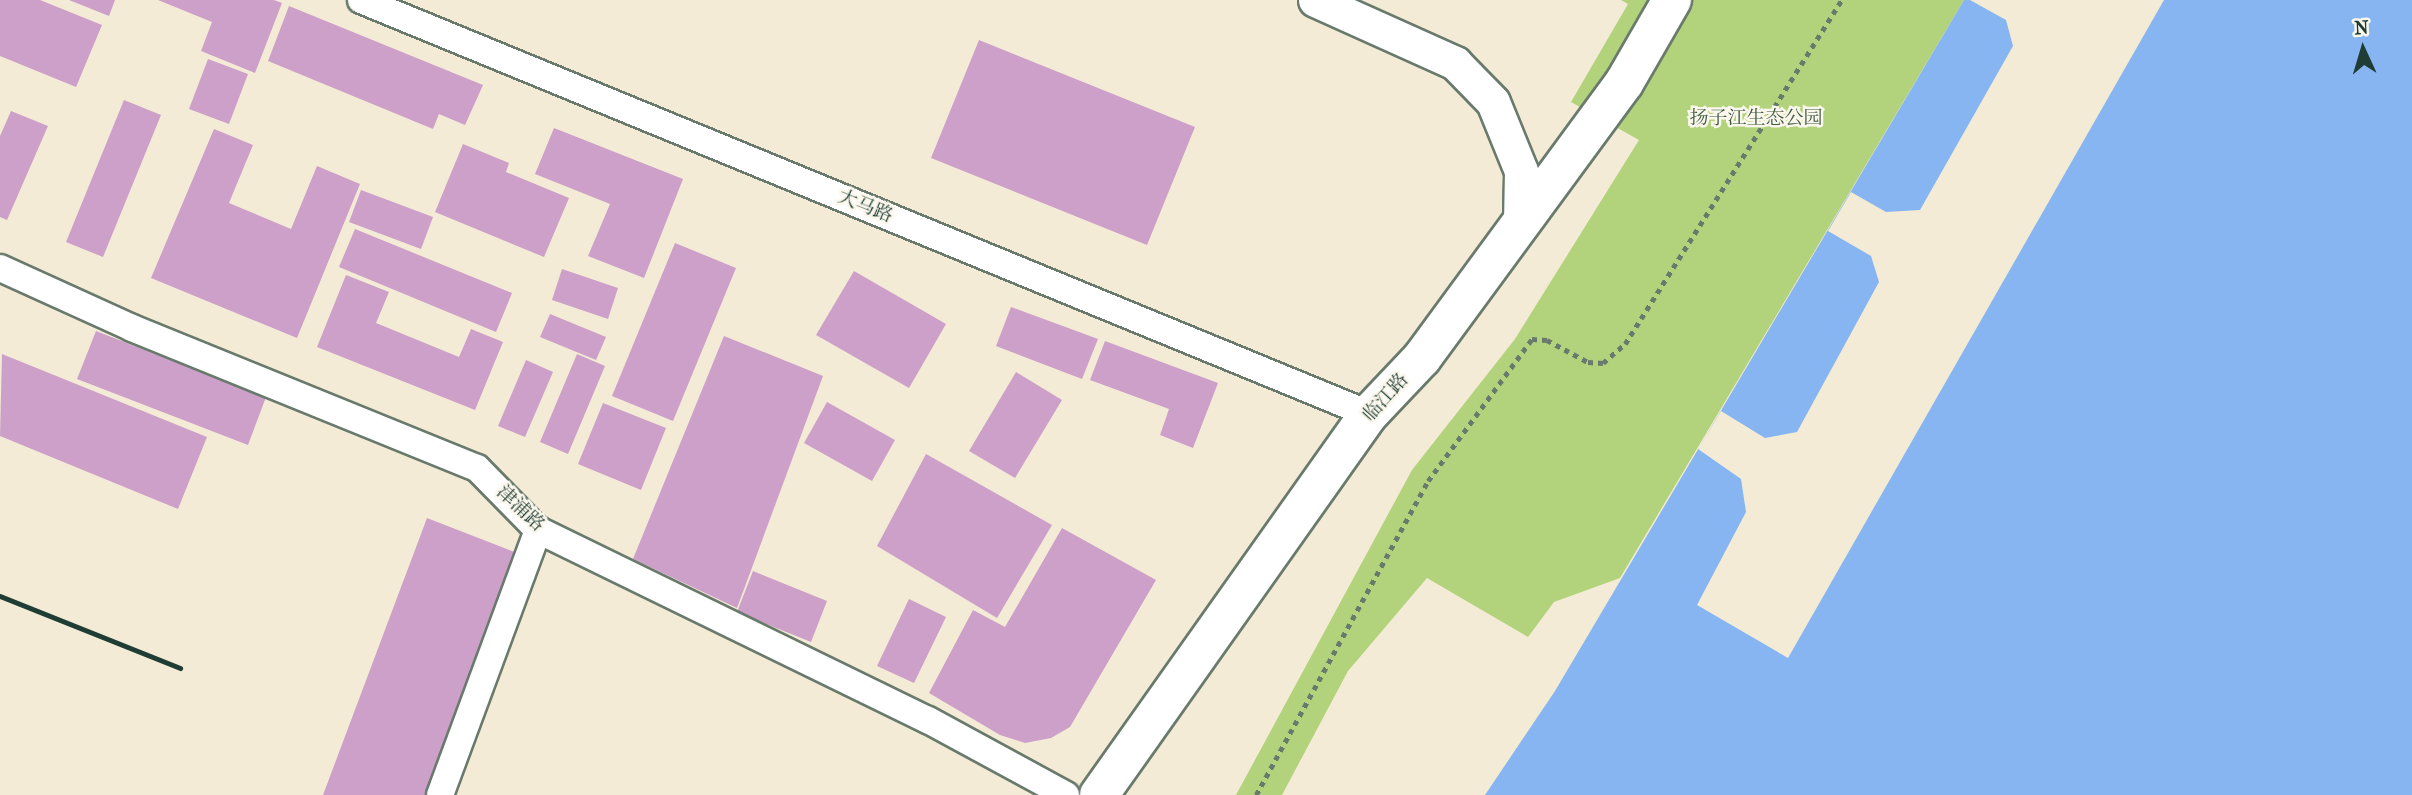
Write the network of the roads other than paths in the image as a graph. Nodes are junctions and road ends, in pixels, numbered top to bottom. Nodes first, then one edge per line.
1 (361, 0) edge
2 (1315, 0) edge
3 (1672, 0) edge
4 (1520, 225) junction
5 (0, 268) edge
6 (1369, 414) junction
7 (538, 530) junction
8 (440, 795) edge
9 (1066, 795) edge
10 (1099, 795) edge

1 - 6 street, 大马路
2 - 4 street
3 - 4 street, 临江路
4 - 6 street, 临江路
5 - 7 street, 津浦路
6 - 10 street, 临江路
7 - 8 street
7 - 9 street, 津浦路

